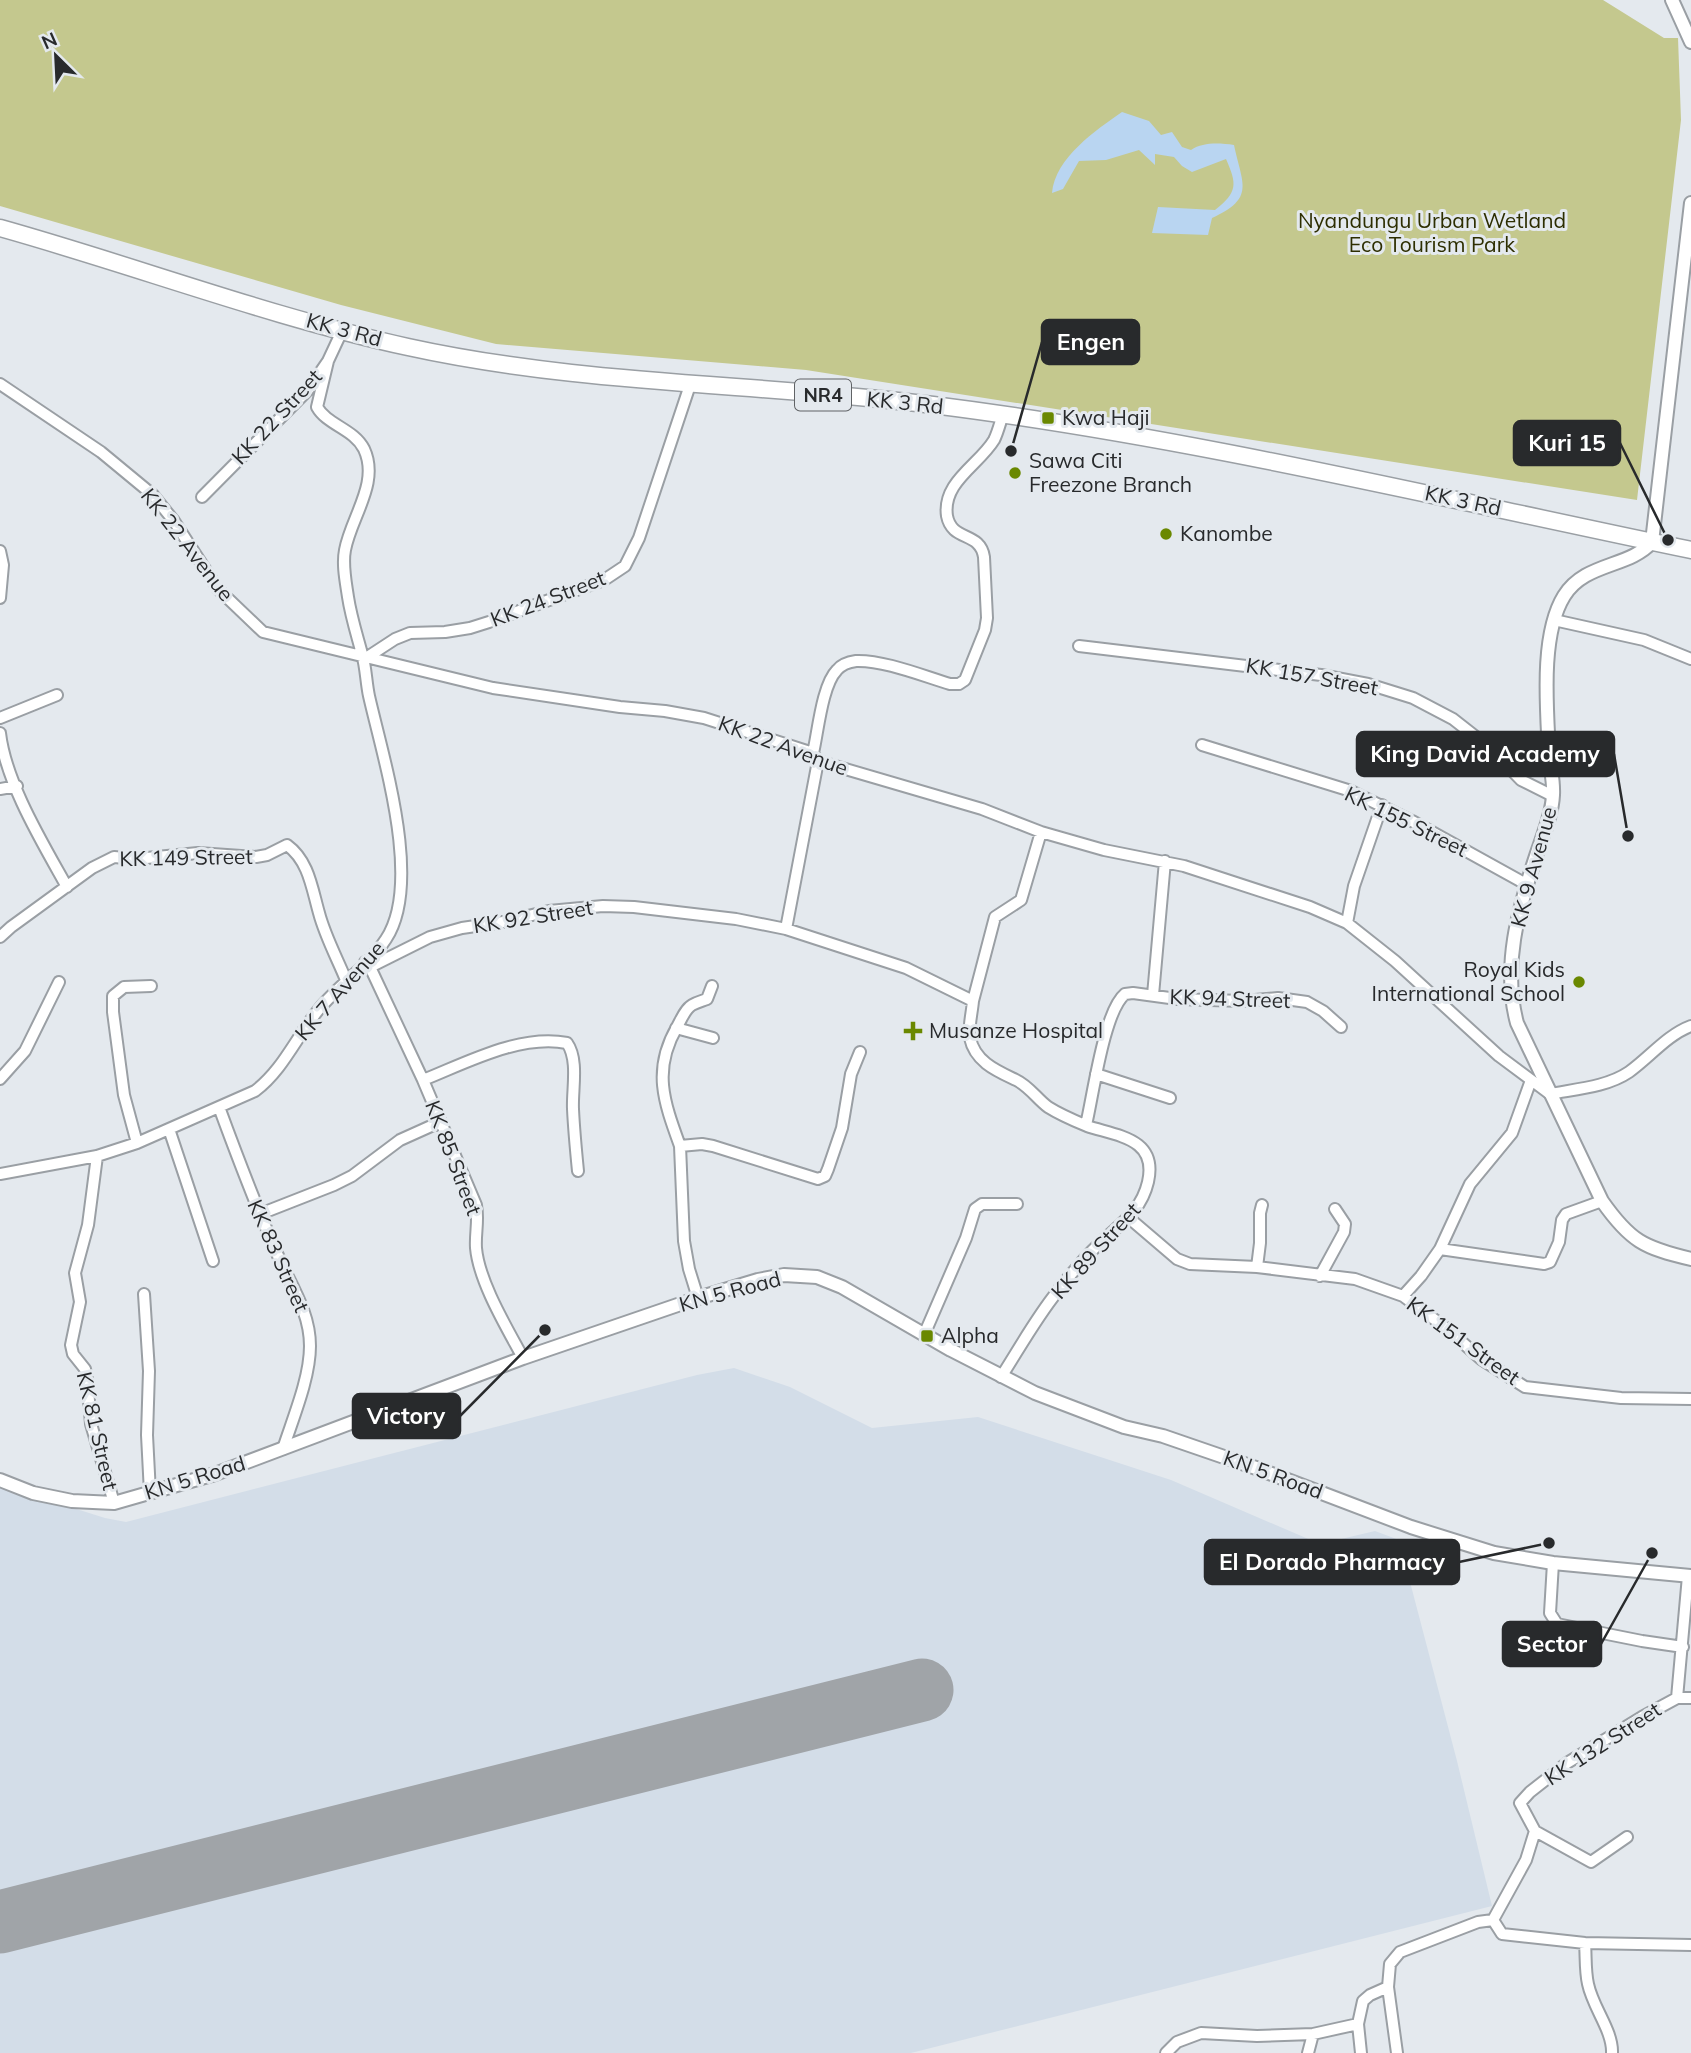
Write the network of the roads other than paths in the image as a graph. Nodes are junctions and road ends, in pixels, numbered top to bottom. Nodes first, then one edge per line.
1 (1672, 0) edge
2 (1688, 28) edge
3 (1691, 42) edge
4 (1691, 203) edge
5 (0, 228) edge
6 (342, 331) junction
7 (328, 361) junction
8 (0, 384) edge
9 (690, 385) junction
10 (1003, 414) junction
11 (202, 497) dead end
12 (1652, 542) junction
13 (1691, 550) edge
14 (0, 551) edge
15 (0, 598) edge
16 (1554, 620) junction
17 (1079, 646) dead end
18 (366, 656) junction
19 (1691, 659) edge
20 (57, 695) dead end
21 (0, 718) edge
22 (0, 733) edge
23 (1202, 745) dead end
24 (816, 757) junction
25 (17, 786) junction
26 (0, 789) edge
27 (1553, 796) junction
28 (1382, 805) junction
29 (1041, 832) junction
30 (1165, 861) junction
31 (1527, 884) junction
32 (67, 887) junction
33 (1347, 923) junction
34 (786, 929) junction
35 (0, 937) edge
36 (368, 965) junction
37 (346, 980) junction
38 (59, 982) dead end
39 (150, 986) dead end
40 (712, 986) dead end
41 (1153, 995) junction
42 (973, 1001) junction
43 (1691, 1026) edge
44 (1341, 1027) dead end
45 (676, 1028) junction
46 (713, 1038) dead end
47 (860, 1052) dead end
48 (1096, 1074) junction
49 (0, 1079) edge
50 (423, 1080) junction
51 (1531, 1080) junction
52 (1550, 1094) junction
53 (1170, 1098) dead end
54 (219, 1107) junction
55 (440, 1122) junction
56 (1086, 1125) junction
57 (169, 1129) junction
58 (137, 1143) junction
59 (680, 1146) junction
60 (97, 1156) junction
61 (578, 1171) dead end
62 (0, 1174) edge
63 (1602, 1201) junction
64 (1017, 1204) dead end
65 (1262, 1205) dead end
66 (1335, 1209) dead end
67 (260, 1214) junction
68 (1129, 1218) junction
69 (1440, 1250) junction
70 (1691, 1259) edge
71 (213, 1261) dead end
72 (1257, 1267) junction
73 (1320, 1276) junction
74 (144, 1294) dead end
75 (1403, 1296) junction
76 (698, 1298) junction
77 (924, 1335) junction
78 (523, 1358) junction
79 (1001, 1377) junction
80 (1691, 1399) edge
81 (283, 1449) junction
82 (0, 1480) edge
83 (150, 1493) junction
84 (114, 1503) junction
85 (1553, 1563) junction
86 (1690, 1576) edge
87 (1683, 1647) junction
88 (1677, 1698) junction
89 (1691, 1698) edge
90 (1535, 1831) junction
91 (1627, 1837) dead end
92 (1493, 1920) junction
93 (1585, 1943) junction
94 (1691, 1945) edge
95 (1388, 1987) junction
96 (1357, 2024) junction
97 (1313, 2034) junction
98 (1166, 2053) edge
99 (1308, 2053) edge
100 (1361, 2053) edge
101 (1397, 2053) edge
102 (1612, 2053) edge

1 - 2 main road
2 - 3 main road
4 - 12 main road
5 - 6 highway, KK 3 Rd / NR4
6 - 7 street, KK 22 Street
6 - 9 highway, KK 3 Rd / NR4
7 - 11 street, KK 22 Street
7 - 18 street, KK 7 Avenue
8 - 18 street, KK 22 Avenue
9 - 10 highway, KK 3 Rd / NR4
9 - 18 street, KK 24 Street
10 - 12 highway, KK 3 Rd / NR4
10 - 24 street
12 - 13 highway, KK 3 Rd / NR4
12 - 16 main road, KK 9 Avenue
14 - 15 street
16 - 19 street
16 - 27 main road, KK 9 Avenue
17 - 27 street, KK 157 Street
18 - 24 street, KK 22 Avenue
18 - 36 street, KK 7 Avenue
20 - 21 street
22 - 25 street
23 - 28 street, KK 155 Street
24 - 29 street, KK 22 Avenue
24 - 34 street
25 - 26 street
25 - 32 street
27 - 31 main road, KK 9 Avenue
28 - 31 street, KK 155 Street
28 - 33 street
29 - 30 street, KK 22 Avenue
29 - 42 street
30 - 33 street, KK 22 Avenue
30 - 41 street, KK 94 Street
31 - 52 main road, KK 9 Avenue
32 - 35 street, KK 149 Street
32 - 37 street, KK 149 Street
33 - 51 street, KK 22 Avenue
34 - 36 street, KK 92 Street
34 - 42 street, KK 92 Street
36 - 37 street, KK 7 Avenue
36 - 50 street, KK 85 Street
37 - 54 street, KK 7 Avenue
38 - 49 street
39 - 58 street
40 - 45 street
41 - 44 street, KK 94 Street
41 - 48 street, KK 94 Street
42 - 56 street, KK 89 Street
43 - 52 street
45 - 46 street
45 - 59 street
47 - 59 street
48 - 53 street
48 - 56 street, KK 94 Street
50 - 55 street, KK 85 Street
50 - 61 street
51 - 52 street, KK 22 Avenue
51 - 69 street
52 - 63 main road, KK 9 Avenue
54 - 57 street, KK 7 Avenue
54 - 67 street, KK 83 Street
55 - 67 street
55 - 78 street, KK 85 Street
56 - 68 street, KK 89 Street
57 - 58 street, KK 7 Avenue
57 - 71 street
58 - 60 street, KK 7 Avenue
59 - 76 street
60 - 62 street, KK 7 Avenue
60 - 84 street, KK 81 Street
63 - 69 street
63 - 70 main road, KK 9 Avenue
64 - 77 street
65 - 72 street
66 - 73 street
67 - 81 street, KK 83 Street
68 - 72 street, KK 151 Street
68 - 79 street, KK 89 Street
69 - 75 street
72 - 73 street, KK 151 Street
73 - 75 street, KK 151 Street
74 - 83 street
75 - 80 street, KK 151 Street
76 - 77 main road, KN 5 Road
76 - 78 main road, KN 5 Road
77 - 79 main road, KN 5 Road
78 - 81 main road, KN 5 Road
79 - 85 main road, KN 5 Road
81 - 83 main road, KN 5 Road
82 - 84 main road, KN 5 Road
83 - 84 main road, KN 5 Road
85 - 86 main road, KN 5 Road
85 - 87 street
86 - 87 street
87 - 88 street
88 - 89 street, KK 132 Street
88 - 90 street, KK 132 Street
90 - 91 street
90 - 92 street
92 - 93 street
92 - 95 street
93 - 94 street
93 - 102 street
95 - 96 street
95 - 101 street
96 - 97 street
96 - 100 street
97 - 98 street
97 - 99 street

